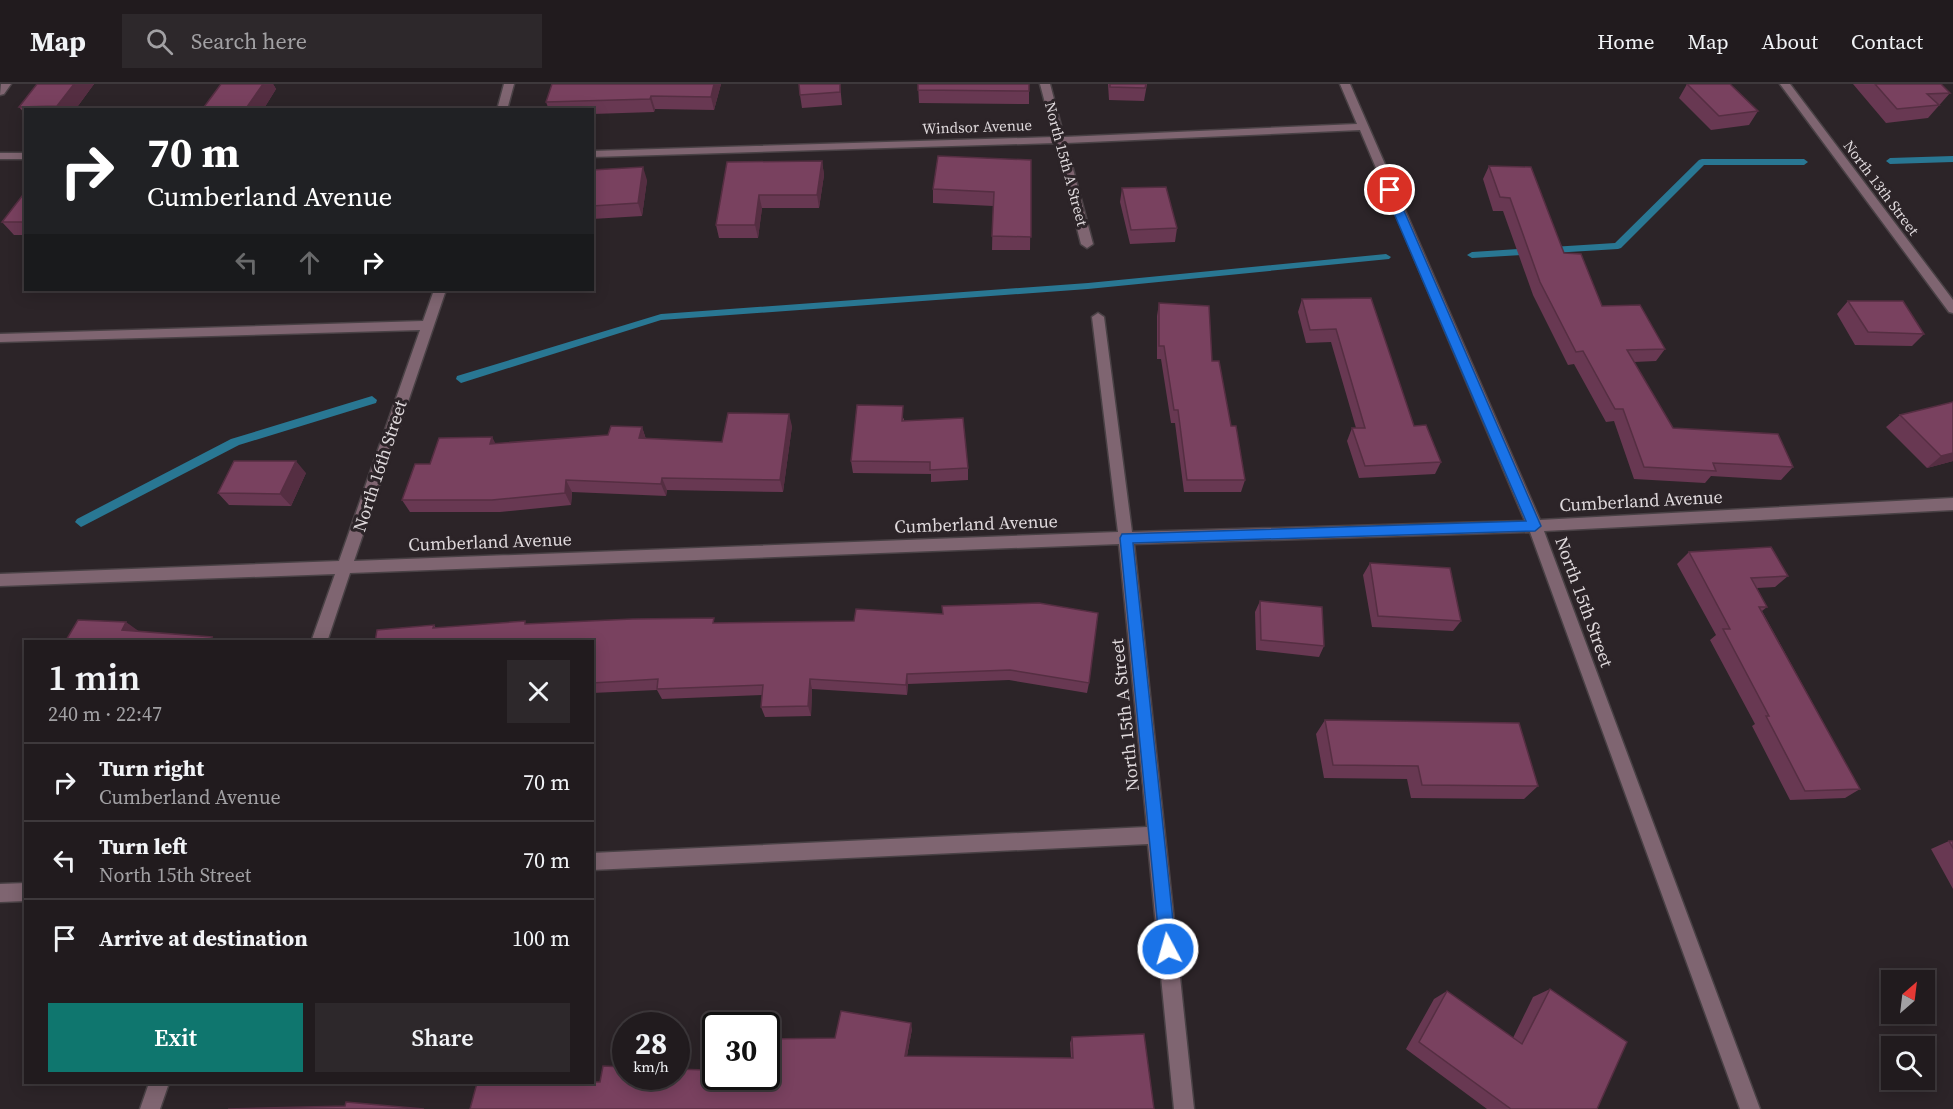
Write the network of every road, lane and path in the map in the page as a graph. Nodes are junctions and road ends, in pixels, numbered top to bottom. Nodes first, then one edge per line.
1 (6, 84) edge
2 (509, 84) edge
3 (1045, 84) edge
4 (1345, 84) edge
5 (1785, 84) edge
6 (0, 92) edge
7 (503, 108) edge
8 (1362, 127) junction
9 (1061, 140) junction
10 (594, 154) edge
11 (0, 156) edge
12 (24, 156) edge
13 (1087, 244) dead end
14 (440, 291) edge
15 (1953, 309) edge
16 (1098, 317) dead end
17 (427, 325) junction
18 (0, 338) edge
19 (1953, 504) edge
20 (1535, 526) junction
21 (1126, 538) junction
22 (347, 567) junction
23 (0, 580) edge
24 (320, 640) edge
25 (1157, 835) junction
26 (594, 862) edge
27 (24, 892) edge
28 (0, 893) edge
29 (159, 1084) edge
30 (150, 1109) edge
31 (1184, 1109) edge
32 (1750, 1109) edge

1 - 6 street
2 - 7 street
3 - 9 street, North 15th A Street
4 - 8 street, North 15th Street
5 - 15 street, North 13th Street
8 - 9 street, Windsor Avenue
8 - 20 street, North 15th Street
9 - 10 street, Windsor Avenue
9 - 13 street, North 15th A Street
11 - 12 street
14 - 17 street, North 16th Street
16 - 21 street, North 15th A Street
17 - 18 street
17 - 22 street, North 16th Street
19 - 20 street, Cumberland Avenue
20 - 21 street, Cumberland Avenue
20 - 32 street, North 15th Street
21 - 22 street, Cumberland Avenue
21 - 25 street, North 15th A Street
22 - 23 street, Cumberland Avenue
22 - 24 street, North 16th Street
25 - 26 street
25 - 31 street, North 15th A Street
27 - 28 street
29 - 30 street

